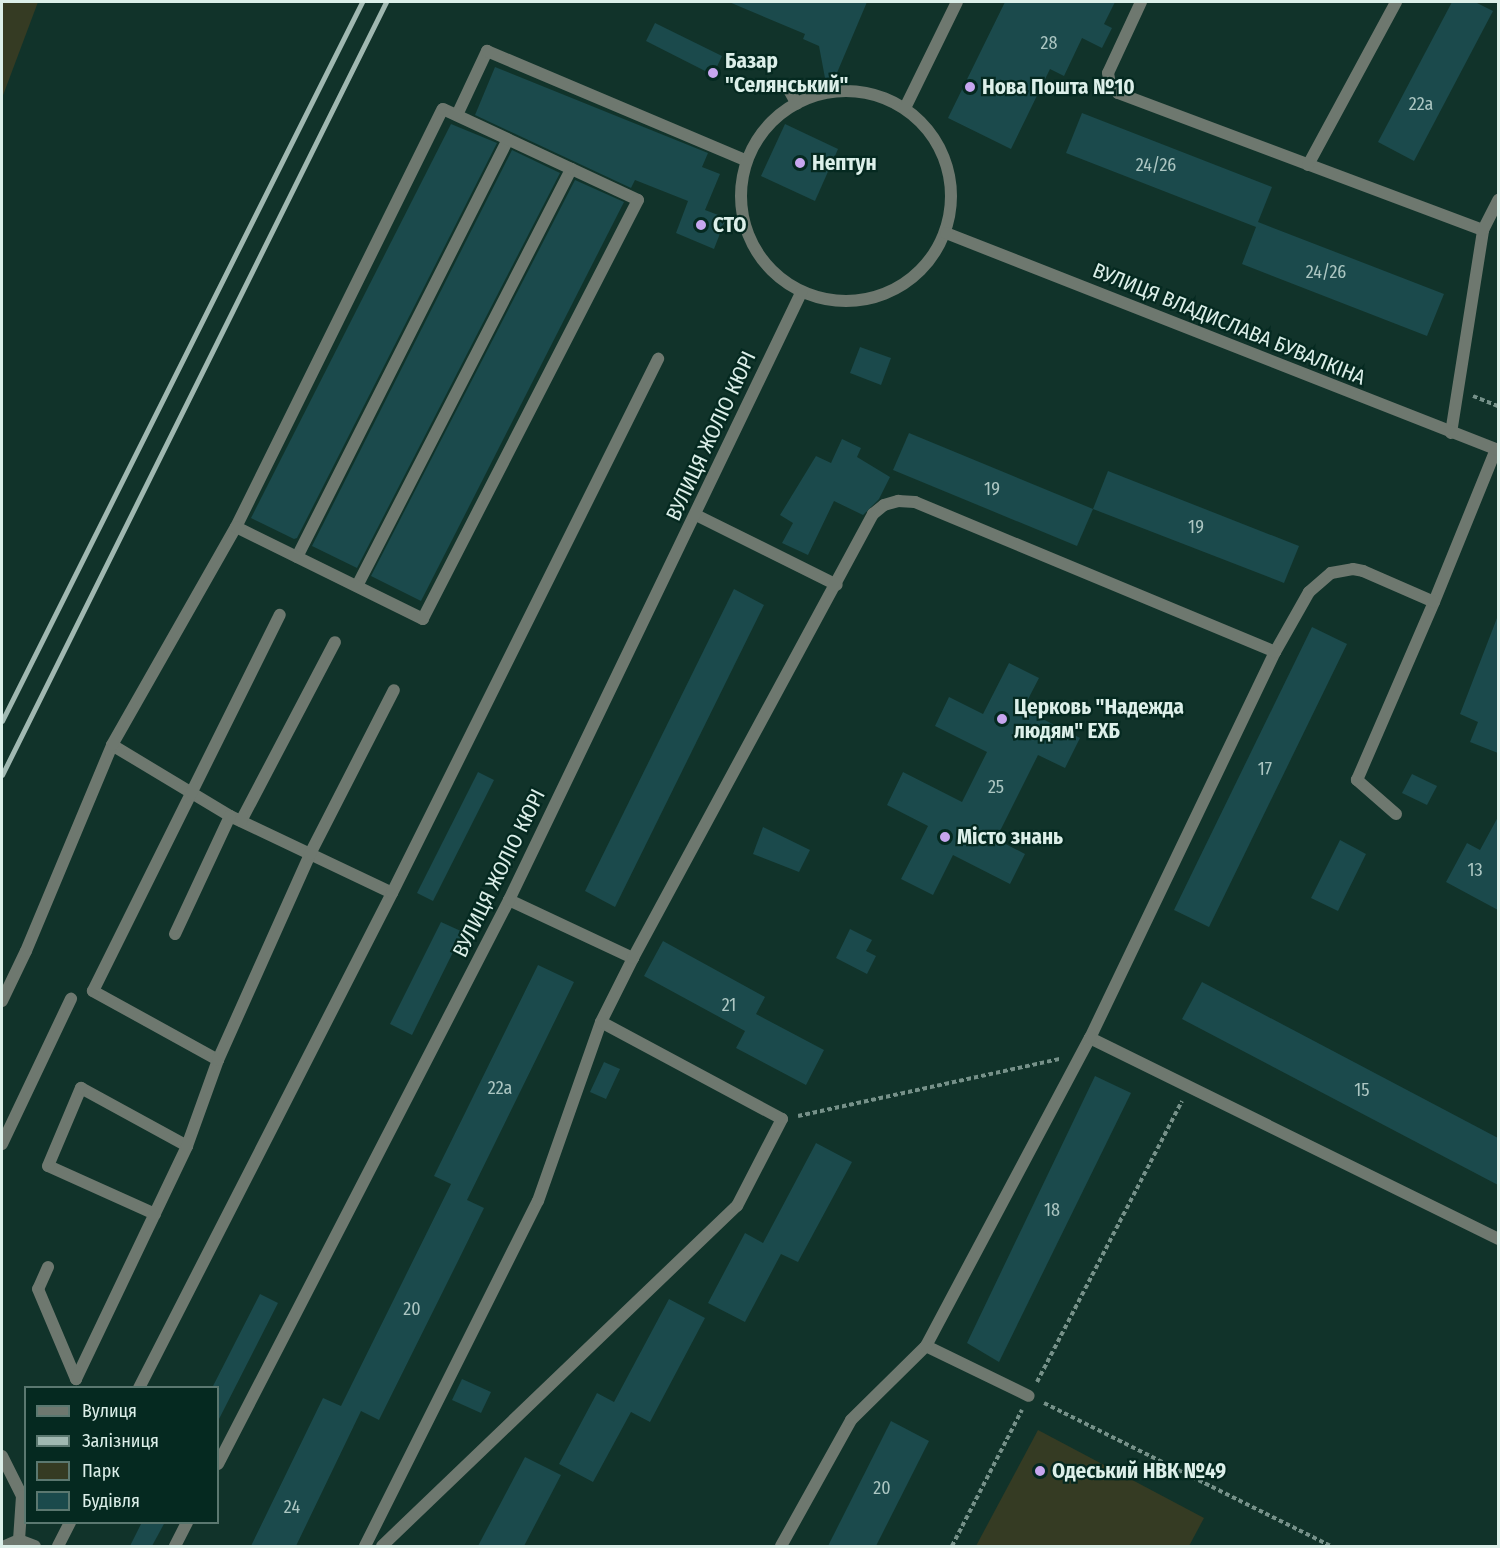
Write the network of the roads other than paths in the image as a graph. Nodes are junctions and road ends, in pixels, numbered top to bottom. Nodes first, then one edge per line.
1 (957, 2) edge
2 (1141, 2) edge
3 (1396, 2) edge
4 (788, 88) dead end
5 (797, 104) junction
6 (905, 108) junction
7 (457, 116) junction
8 (508, 139) junction
9 (745, 160) junction
10 (1308, 165) junction
11 (571, 169) junction
12 (1498, 200) edge
13 (1483, 230) junction
14 (946, 233) junction
15 (801, 292) junction
16 (658, 359) dead end
17 (1451, 433) junction
18 (1497, 450) edge
19 (696, 515) junction
20 (236, 526) junction
21 (297, 557) junction
22 (837, 585) junction
23 (357, 586) junction
24 (1434, 602) junction
25 (280, 615) dead end
26 (335, 642) dead end
27 (1275, 652) junction
28 (394, 690) dead end
29 (112, 745) junction
30 (191, 791) junction
31 (1396, 814) dead end
32 (235, 818) junction
33 (310, 854) junction
34 (392, 893) junction
35 (509, 900) junction
36 (175, 934) dead end
37 (633, 958) junction
38 (71, 999) dead end
39 (2, 1001) edge
40 (602, 1022) junction
41 (1090, 1038) junction
42 (218, 1060) junction
43 (2, 1144) edge
44 (188, 1146) junction
45 (155, 1214) junction
46 (1498, 1239) edge
47 (48, 1267) dead end
48 (926, 1346) junction
49 (140, 1386) edge
50 (1029, 1396) road end
51 (2, 1456) edge
52 (219, 1462) edge
53 (69, 1524) edge
54 (186, 1524) edge
55 (19, 1540) junction
56 (5, 1546) edge
57 (34, 1546) edge
58 (58, 1546) edge
59 (175, 1546) edge
60 (365, 1546) edge
61 (382, 1546) edge
62 (781, 1546) edge

1 - 6 street
2 - 10 street
3 - 10 street
4 - 5 street
5 - 6 street
5 - 9 street
6 - 14 street
7 - 8 street
7 - 9 street
7 - 20 street
8 - 11 street
8 - 21 street
9 - 15 street
10 - 13 street
11 - 23 street
11 - 23 street
12 - 13 street
13 - 17 street
14 - 15 street
14 - 17 street, ВУЛИЦЯ ВЛАДИСЛАВА БУВАЛКІНА
15 - 19 street, ВУЛИЦЯ ЖОЛІО КЮРІ
16 - 34 street
17 - 18 street, ВУЛИЦЯ ВЛАДИСЛАВА БУВАЛКІНА
18 - 24 street
19 - 22 street
19 - 35 street, ВУЛИЦЯ ЖОЛІО КЮРІ
20 - 21 street
20 - 29 street
21 - 23 street
22 - 27 street
22 - 37 street
24 - 27 street
24 - 31 street
25 - 30 street
26 - 32 street
27 - 41 street
28 - 33 street
29 - 30 street
29 - 39 street
30 - 32 street
30 - 42 street
32 - 33 street
32 - 36 street
33 - 34 street
33 - 42 street
34 - 49 street
35 - 37 street
35 - 52 street, ВУЛИЦЯ ЖОЛІО КЮРІ
37 - 40 street
38 - 43 street
40 - 60 street
40 - 61 street
41 - 46 street
41 - 48 street
42 - 44 street
44 - 45 street
44 - 45 street
45 - 47 street
48 - 50 street
48 - 62 street
51 - 55 street
53 - 58 street
54 - 59 street
55 - 56 street
55 - 57 street

